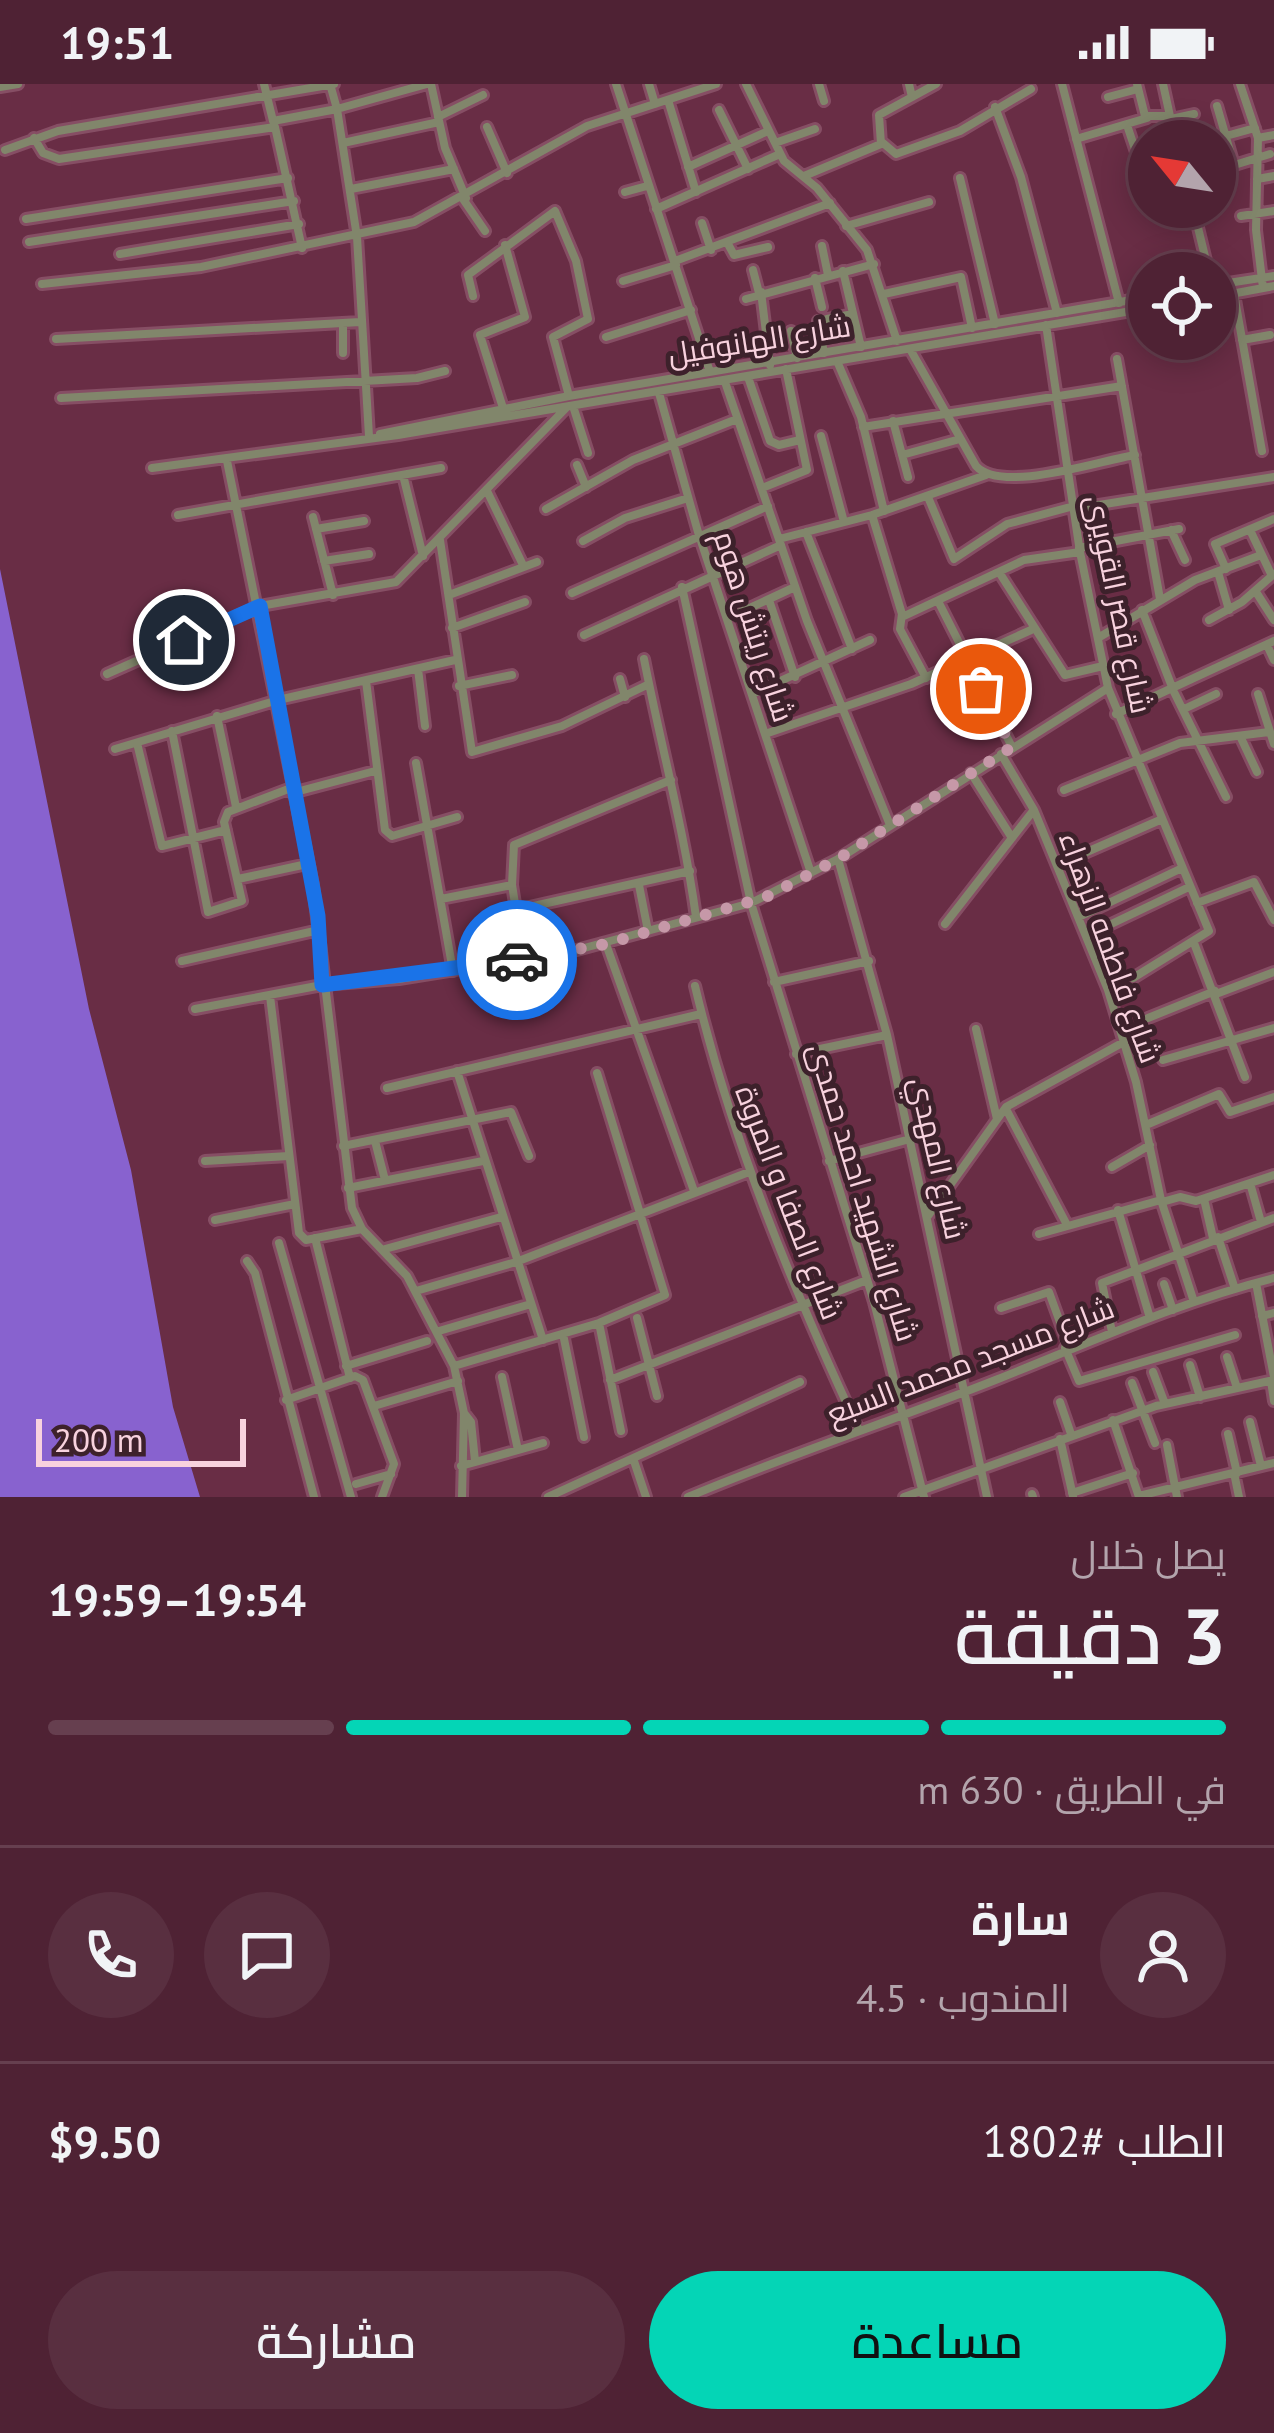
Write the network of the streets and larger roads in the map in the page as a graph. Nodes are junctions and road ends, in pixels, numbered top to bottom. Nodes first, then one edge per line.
1 (17, 84) edge
2 (264, 84) edge
3 (332, 84) edge
4 (429, 84) edge
5 (616, 84) edge
6 (649, 84) edge
7 (716, 84) edge
8 (748, 84) edge
9 (819, 84) edge
10 (909, 84) edge
11 (936, 84) edge
12 (1062, 84) edge
13 (1163, 84) edge
14 (1244, 85) edge
15 (1137, 86) edge
16 (0, 87) edge
17 (1031, 89) dead end
18 (483, 95) dead end
19 (913, 97) junction
20 (1108, 97) dead end
21 (268, 99) junction
22 (668, 100) junction
23 (824, 101) dead end
24 (655, 104) junction
25 (1217, 106) dead end
26 (995, 107) junction
27 (337, 109) junction
28 (719, 110) dead end
29 (625, 112) junction
30 (1194, 114) dead end
31 (1170, 117) junction
32 (1148, 118) junction
33 (438, 119) junction
34 (1171, 120) edge
35 (1221, 120) edge
36 (274, 124) junction
37 (1127, 124) junction
38 (487, 127) dead end
39 (1128, 127) edge
40 (815, 128) dead end
41 (768, 131) junction
42 (1256, 133) junction
43 (1236, 135) edge
44 (1274, 135) edge
45 (34, 138) junction
46 (1076, 139) junction
47 (343, 143) junction
48 (775, 143) junction
49 (883, 143) junction
50 (736, 146) junction
51 (5, 150) dead end
52 (780, 154) junction
53 (1270, 154) dead end
54 (1258, 158) junction
55 (1236, 164) edge
56 (688, 166) junction
57 (454, 169) junction
58 (748, 170) junction
59 (506, 173) junction
60 (1274, 176) edge
61 (802, 177) junction
62 (288, 178) junction
63 (960, 178) dead end
64 (1257, 179) junction
65 (647, 186) junction
66 (350, 189) junction
67 (625, 192) dead end
68 (697, 192) junction
69 (464, 198) junction
70 (294, 201) junction
71 (830, 202) junction
72 (929, 202) dead end
73 (656, 209) junction
74 (1274, 211) edge
75 (1257, 214) junction
76 (1241, 216) dead end
77 (26, 219) dead end
78 (702, 223) dead end
79 (298, 224) junction
80 (846, 226) junction
81 (485, 231) dead end
82 (357, 237) junction
83 (29, 242) dead end
84 (728, 244) junction
85 (505, 245) junction
86 (822, 246) dead end
87 (769, 247) dead end
88 (302, 248) junction
89 (711, 250) junction
90 (120, 254) dead end
91 (675, 263) junction
92 (874, 264) junction
93 (753, 269) dead end
94 (843, 272) junction
95 (829, 275) junction
96 (1274, 276) edge
97 (815, 278) junction
98 (623, 281) dead end
99 (42, 284) dead end
100 (1266, 284) edge
101 (1236, 285) edge
102 (760, 292) junction
103 (1236, 293) edge
104 (884, 294) junction
105 (473, 296) dead end
106 (746, 299) dead end
107 (1128, 301) edge
108 (1118, 303) junction
109 (1236, 306) edge
110 (822, 307) dead end
111 (691, 310) junction
112 (1128, 311) edge
113 (1057, 313) junction
114 (853, 314) junction
115 (361, 322) junction
116 (343, 323) junction
117 (995, 324) junction
118 (1046, 325) junction
119 (972, 328) junction
120 (791, 331) dead end
121 (1270, 335) dead end
122 (606, 337) dead end
123 (56, 339) dead end
124 (1242, 340) junction
125 (897, 341) junction
126 (861, 346) junction
127 (910, 349) junction
128 (343, 353) dead end
129 (824, 353) junction
130 (797, 358) junction
131 (1118, 359) dead end
132 (837, 362) junction
133 (770, 367) junction
134 (786, 369) junction
135 (445, 371) dead end
136 (710, 372) junction
137 (748, 377) junction
138 (364, 380) junction
139 (724, 382) junction
140 (1122, 386) junction
141 (658, 393) junction
142 (569, 396) junction
143 (1058, 397) junction
144 (61, 398) dead end
145 (570, 407) junction
146 (502, 408) junction
147 (947, 415) junction
148 (737, 419) junction
149 (893, 421) junction
150 (863, 427) junction
151 (374, 435) junction
152 (821, 436) dead end
153 (960, 439) junction
154 (800, 440) junction
155 (674, 443) junction
156 (1262, 451) dead end
157 (588, 453) dead end
158 (902, 454) junction
159 (1135, 455) junction
160 (227, 461) junction
161 (577, 465) dead end
162 (1068, 466) junction
163 (152, 468) dead end
164 (441, 468) dead end
165 (403, 475) junction
166 (986, 476) junction
167 (1274, 476) edge
168 (908, 477) dead end
169 (586, 487) junction
170 (762, 488) junction
171 (487, 491) junction
172 (928, 497) junction
173 (688, 498) junction
174 (1142, 498) junction
175 (238, 505) junction
176 (768, 506) junction
177 (1074, 508) junction
178 (546, 509) dead end
179 (884, 511) junction
180 (178, 515) dead end
181 (872, 515) junction
182 (313, 517) dead end
183 (1274, 519) edge
184 (364, 521) dead end
185 (844, 522) junction
186 (316, 529) junction
187 (1250, 530) junction
188 (698, 532) junction
189 (806, 532) junction
190 (1148, 535) junction
191 (440, 540) junction
192 (583, 541) dead end
193 (780, 542) junction
194 (1079, 550) junction
195 (368, 554) dead end
196 (1261, 554) junction
197 (423, 556) junction
198 (1185, 560) dead end
199 (324, 561) junction
200 (537, 562) dead end
201 (522, 563) junction
202 (1222, 570) junction
203 (999, 572) junction
204 (712, 574) junction
205 (1273, 575) edge
206 (682, 587) junction
207 (795, 587) junction
208 (1256, 592) junction
209 (572, 593) dead end
210 (333, 595) junction
211 (449, 595) junction
212 (1160, 599) junction
213 (769, 600) junction
214 (938, 601) junction
215 (525, 602) dead end
216 (260, 606) junction
217 (1142, 610) junction
218 (1229, 610) junction
219 (730, 617) junction
220 (902, 617) junction
221 (1209, 620) dead end
222 (1274, 620) edge
223 (452, 628) junction
224 (1030, 630) junction
225 (584, 634) dead end
226 (1099, 638) junction
227 (870, 640) dead end
228 (1271, 643) edge
229 (852, 649) junction
230 (644, 659) dead end
231 (965, 659) junction
232 (455, 660) junction
233 (1274, 660) edge
234 (824, 663) junction
235 (1103, 665) junction
236 (418, 668) junction
237 (107, 674) dead end
238 (512, 675) dead end
239 (795, 676) junction
240 (926, 678) junction
241 (620, 679) dead end
242 (366, 681) junction
243 (649, 684) junction
244 (459, 686) junction
245 (1108, 688) junction
246 (1174, 692) junction
247 (752, 694) junction
248 (1216, 694) dead end
249 (1258, 694) dead end
250 (625, 697) junction
251 (278, 700) junction
252 (841, 706) junction
253 (1184, 709) junction
254 (1274, 709) edge
255 (1262, 712) junction
256 (1116, 714) junction
257 (218, 716) junction
258 (425, 726) dead end
259 (172, 730) junction
260 (1269, 732) junction
261 (765, 734) junction
262 (1240, 738) junction
263 (1198, 740) junction
264 (1274, 744) edge
265 (138, 747) dead end
266 (1012, 747) junction
267 (115, 749) dead end
268 (1001, 754) junction
269 (1135, 762) junction
270 (416, 763) dead end
271 (375, 771) junction
272 (1257, 772) dead end
273 (971, 773) junction
274 (671, 780) junction
275 (1064, 790) dead end
276 (292, 791) junction
277 (1226, 797) dead end
278 (236, 807) junction
279 (1034, 810) junction
280 (457, 817) dead end
281 (1160, 820) junction
282 (890, 825) junction
283 (425, 826) junction
284 (226, 830) junction
285 (193, 838) junction
286 (1012, 838) junction
287 (838, 859) junction
288 (307, 864) junction
289 (1056, 866) junction
290 (1180, 869) junction
291 (690, 871) junction
292 (811, 873) junction
293 (238, 879) junction
294 (639, 884) junction
295 (512, 885) junction
296 (1189, 886) junction
297 (1274, 887) edge
298 (1261, 894) junction
299 (441, 899) junction
300 (751, 903) junction
301 (1197, 903) junction
302 (516, 910) junction
303 (697, 917) junction
304 (1078, 917) junction
305 (1274, 920) edge
306 (945, 925) dead end
307 (319, 930) junction
308 (648, 931) junction
309 (1086, 936) junction
310 (1194, 943) junction
311 (606, 944) junction
312 (524, 959) junction
313 (182, 961) dead end
314 (868, 961) junction
315 (452, 971) junction
316 (1274, 972) edge
317 (1133, 978) dead end
318 (774, 982) junction
319 (322, 985) junction
320 (694, 986) dead end
321 (1215, 992) junction
322 (270, 996) junction
323 (195, 1009) dead end
324 (701, 1014) junction
325 (1148, 1018) dead end
326 (1274, 1028) edge
327 (976, 1029) dead end
328 (638, 1032) junction
329 (887, 1035) junction
330 (1232, 1041) junction
331 (1122, 1043) junction
332 (796, 1054) junction
333 (1163, 1060) dead end
334 (457, 1070) junction
335 (597, 1073) dead end
336 (1245, 1077) dead end
337 (387, 1088) dead end
338 (1274, 1097) edge
339 (1006, 1107) junction
340 (998, 1120) junction
341 (471, 1121) junction
342 (1146, 1125) junction
343 (910, 1139) junction
344 (375, 1141) junction
345 (1150, 1145) junction
346 (344, 1146) junction
347 (289, 1156) junction
348 (529, 1156) dead end
349 (206, 1161) dead end
350 (483, 1161) junction
351 (829, 1161) junction
352 (1112, 1167) dead end
353 (748, 1172) junction
354 (1274, 1175) edge
355 (385, 1180) junction
356 (1250, 1183) junction
357 (348, 1188) junction
358 (694, 1191) junction
359 (1203, 1198) junction
360 (1161, 1201) junction
361 (295, 1204) junction
362 (1118, 1210) junction
363 (642, 1213) junction
364 (928, 1216) junction
365 (501, 1217) junction
366 (1274, 1218) edge
367 (215, 1220) dead end
368 (1261, 1222) junction
369 (1066, 1223) junction
370 (362, 1229) junction
371 (1040, 1234) dead end
372 (1216, 1237) junction
373 (315, 1238) junction
374 (279, 1243) dead end
375 (385, 1249) junction
376 (1180, 1251) junction
377 (247, 1261) dead end
378 (516, 1262) junction
379 (1136, 1270) junction
380 (1274, 1279) edge
381 (867, 1280) junction
382 (1256, 1283) junction
383 (1165, 1284) dead end
384 (1235, 1289) junction
385 (416, 1292) junction
386 (1194, 1302) junction
387 (531, 1304) junction
388 (801, 1305) junction
389 (1001, 1308) dead end
390 (1173, 1310) junction
391 (1274, 1313) edge
392 (1262, 1316) junction
393 (637, 1318) dead end
394 (1150, 1318) junction
395 (599, 1323) junction
396 (439, 1331) junction
397 (1112, 1332) junction
398 (563, 1334) junction
399 (1235, 1335) dead end
400 (543, 1340) junction
401 (427, 1341) dead end
402 (1067, 1348) junction
403 (1227, 1357) dead end
404 (649, 1365) junction
405 (1190, 1365) dead end
406 (346, 1366) junction
407 (454, 1366) junction
408 (1153, 1372) dead end
409 (502, 1377) dead end
410 (350, 1378) junction
411 (1273, 1379) edge
412 (610, 1380) junction
413 (458, 1381) junction
414 (800, 1382) dead end
415 (1132, 1383) dead end
416 (1237, 1388) junction
417 (316, 1389) junction
418 (964, 1390) junction
419 (657, 1396) dead end
420 (1201, 1397) junction
421 (286, 1400) junction
422 (1274, 1401) edge
423 (1060, 1402) dead end
424 (1165, 1404) junction
425 (374, 1406) junction
426 (1143, 1410) junction
427 (903, 1412) junction
428 (464, 1413) junction
429 (1113, 1420) junction
430 (1250, 1422) dead end
431 (858, 1428) junction
432 (621, 1431) dead end
433 (1228, 1434) dead end
434 (1071, 1435) junction
435 (584, 1437) dead end
436 (1060, 1439) junction
437 (543, 1443) dead end
438 (1155, 1443) dead end
439 (1167, 1444) dead end
440 (518, 1450) junction
441 (475, 1461) junction
442 (634, 1461) junction
443 (1274, 1463) edge
444 (461, 1466) junction
445 (1262, 1466) junction
446 (980, 1470) junction
447 (392, 1473) junction
448 (1133, 1473) junction
449 (1236, 1473) junction
450 (371, 1480) junction
451 (356, 1484) dead end
452 (1176, 1493) edge
453 (923, 1494) edge
454 (1073, 1495) edge
455 (382, 1496) edge
456 (314, 1497) edge
457 (351, 1497) edge
458 (462, 1497) edge
459 (548, 1497) edge
460 (646, 1497) edge
461 (688, 1497) edge
462 (904, 1497) edge
463 (987, 1497) edge
464 (1139, 1497) edge
465 (1239, 1497) edge

1 - 16 street
2 - 21 street
3 - 21 street
3 - 27 street
4 - 27 street
4 - 33 street
5 - 29 street
6 - 24 street
7 - 22 street
8 - 41 street
9 - 23 street
10 - 19 street
11 - 19 street
12 - 46 street
13 - 31 street
14 - 42 street
15 - 20 street
15 - 32 street
17 - 26 street
18 - 33 street
19 - 49 street
21 - 36 street
21 - 45 street
22 - 24 street
22 - 56 street
24 - 29 street
25 - 35 street
26 - 49 street
26 - 113 street
27 - 36 street
27 - 47 street
28 - 50 street
29 - 59 street
29 - 65 street
30 - 31 street
31 - 32 street
31 - 34 street
32 - 37 street
33 - 47 street
33 - 57 street
36 - 45 street
36 - 62 street
37 - 39 street
37 - 46 street
38 - 59 street
40 - 48 street
41 - 48 street
41 - 50 street
42 - 43 street
42 - 44 street
42 - 54 street
45 - 51 street
46 - 108 street
47 - 66 street
48 - 52 street
49 - 61 street
50 - 56 street
50 - 58 street
52 - 58 street
52 - 61 street
53 - 54 street
54 - 55 street
54 - 64 street
56 - 68 street
57 - 66 street
57 - 69 street
58 - 68 street
59 - 69 street
60 - 64 street
61 - 71 street
62 - 70 street
62 - 77 street
63 - 117 street
64 - 75 street
65 - 67 street
65 - 73 street
66 - 82 street
68 - 73 street
69 - 81 street
69 - 82 street
70 - 79 street
70 - 83 street
71 - 80 street
71 - 84 street
72 - 80 street
73 - 91 street
74 - 75 street
75 - 76 street
75 - 100 street
78 - 89 street
79 - 88 street
79 - 90 street
80 - 92 street
82 - 88 street
82 - 115 street
84 - 87 street
84 - 89 street
85 - 105 street
85 - 142 street
85 - 146 street
86 - 95 street
88 - 99 street
89 - 91 street
91 - 98 street
91 - 111 street
92 - 94 street
92 - 104 street
93 - 102 street
94 - 95 street
94 - 114 street
95 - 97 street
96 - 100 street
97 - 102 street
97 - 110 street
100 - 101 street
100 - 103 street
102 - 106 street
102 - 133 street
104 - 119 street
104 - 125 street
107 - 108 street, شارع الهانوفيل
108 - 113 street, شارع الهانوفيل
109 - 124 street
111 - 122 street
111 - 136 street
112 - 118 street, شارع الهانوفيل
113 - 117 street, شارع الهانوفيل
114 - 126 street
114 - 129 street
115 - 116 street
115 - 138 street
116 - 123 street
116 - 128 street
117 - 119 street, شارع الهانوفيل
118 - 127 street, شارع الهانوفيل
118 - 143 street, شارع قصر القويرى
119 - 125 street, شارع الهانوفيل
120 - 130 street
121 - 124 street
124 - 156 street
125 - 126 street, شارع الهانوفيل
126 - 129 street, شارع الهانوفيل
127 - 132 street, شارع الهانوفيل
127 - 147 street
129 - 130 street, شارع الهانوفيل
130 - 133 street, شارع الهانوفيل
131 - 140 street
132 - 134 street, شارع الهانوفيل
132 - 150 street
133 - 134 street, شارع الهانوفيل
133 - 136 street, شارع الهانوفيل
133 - 137 street, شارع الهانوفيل
134 - 154 street
135 - 138 street
136 - 142 street, شارع الهانوفيل
137 - 139 street, شارع الهانوفيل
137 - 154 street
138 - 144 street
138 - 151 street
139 - 141 street, شارع الهانوفيل
139 - 148 street
140 - 143 street
140 - 159 street
141 - 145 street, شارع الهانوفيل
141 - 155 street, شارع ريتش هوم
142 - 146 street, شارع الهانوفيل
143 - 147 street
143 - 162 street, شارع قصر القويرى
145 - 151 street, شارع الهانوفيل
145 - 157 street
145 - 171 street
146 - 151 street, شارع الهانوفيل
147 - 149 street
147 - 153 street
148 - 155 street
148 - 170 street
149 - 150 street
149 - 158 street
150 - 179 street
151 - 160 street, شارع الهانوفيل
152 - 185 street
153 - 158 street
153 - 166 street
154 - 170 street
155 - 169 street
155 - 173 street, شارع ريتش هوم
158 - 168 street
159 - 162 street
159 - 174 street
160 - 163 street, شارع الهانوفيل
160 - 175 street
161 - 169 street
162 - 166 street
162 - 177 street, شارع قصر القويرى
164 - 165 street
165 - 175 street
165 - 197 street
166 - 172 street
167 - 174 street
169 - 178 street
170 - 176 street
171 - 191 street
171 - 201 street
172 - 177 street
172 - 179 street
173 - 188 street, شارع ريتش هوم
173 - 192 street
174 - 177 street
174 - 190 street
175 - 180 street
175 - 216 street
176 - 188 street
176 - 193 street
177 - 194 street, شارع قصر القويرى
179 - 181 street
181 - 185 street
181 - 220 street
182 - 186 street
183 - 187 street
184 - 186 street
185 - 189 street
186 - 199 street
187 - 196 street
187 - 202 street
188 - 204 street, شارع ريتش هوم
188 - 209 street
189 - 193 street
189 - 229 street
190 - 194 street
190 - 198 street
190 - 212 street
191 - 197 street
191 - 211 street
193 - 204 street
193 - 207 street
194 - 203 street
194 - 226 street, شارع قصر القويرى
195 - 199 street
196 - 202 street
196 - 205 street
197 - 210 street
199 - 210 street
200 - 201 street
201 - 211 street
202 - 212 street
202 - 218 street
203 - 214 street
203 - 224 street
204 - 206 street
204 - 219 street, شارع ريتش هوم
205 - 208 street
206 - 225 street
206 - 300 street, شارع الشهيد احمد حمدى
207 - 213 street
207 - 234 street
208 - 218 street
208 - 222 street
210 - 216 street
211 - 223 street
212 - 217 street
213 - 219 street
213 - 239 street, شارع ريتش هوم
214 - 220 street
214 - 231 street
215 - 223 street
216 - 237 street
216 - 251 street
217 - 226 street
217 - 246 street
218 - 221 street
219 - 247 street, شارع ريتش هوم
220 - 240 street
223 - 232 street
224 - 231 street
224 - 235 street
226 - 235 street, شارع قصر القويرى
227 - 229 street
228 - 233 street
228 - 246 street
229 - 234 street
230 - 243 street
231 - 240 street
231 - 266 street
232 - 236 street
232 - 244 street
234 - 239 street
234 - 252 street
235 - 245 street, شارع قصر القويرى
236 - 242 street
236 - 258 street
238 - 244 street
239 - 247 street
240 - 252 street
241 - 250 street
242 - 251 street
242 - 271 street
243 - 250 street
243 - 274 street
244 - 250 street
245 - 256 street, شارع قصر القويرى
245 - 266 street
246 - 253 street
246 - 256 street
247 - 261 street, شارع ريتش هوم
248 - 253 street
249 - 255 street
251 - 257 street
251 - 276 street
252 - 261 street
252 - 282 street
253 - 263 street
254 - 255 street
255 - 260 street
256 - 269 street, شارع قصر القويرى
257 - 259 street
257 - 278 street
259 - 267 street
259 - 285 street
260 - 262 street
260 - 264 street
261 - 292 street, شارع ريتش هوم
262 - 263 street
262 - 272 street
263 - 269 street
263 - 277 street
265 - 285 street
266 - 268 street
268 - 273 street
268 - 279 street, شارع فاطمه الزهراء
269 - 275 street
269 - 281 street, شارع قصر القويرى
270 - 283 street
271 - 276 street
271 - 283 street
273 - 282 street
273 - 286 street
274 - 291 street
274 - 295 street
276 - 278 street
276 - 288 street
278 - 284 street
279 - 286 street
279 - 289 street, شارع فاطمه الزهراء
280 - 283 street
281 - 289 street
281 - 290 street, شارع قصر القويرى
282 - 287 street
283 - 299 street
284 - 285 street
284 - 293 street
285 - 293 street
286 - 306 street
287 - 292 street
287 - 314 street, شارع المهدي
288 - 293 street
288 - 307 street
289 - 304 street, شارع فاطمه الزهراء
290 - 296 street, شارع قصر القويرى
290 - 304 street
291 - 294 street
291 - 303 street
292 - 300 street
294 - 302 street
294 - 308 street
295 - 299 street
295 - 302 street
296 - 301 street, شارع قصر القويرى
296 - 309 street
297 - 298 street
298 - 301 street
298 - 305 street
299 - 315 street
300 - 303 street
300 - 318 street, شارع الشهيد احمد حمدى
301 - 310 street, شارع قصر القويرى
302 - 312 street
303 - 308 street
304 - 309 street, شارع فاطمه الزهراء
307 - 313 street
307 - 319 street
308 - 311 street
309 - 331 street, شارع فاطمه الزهراء
310 - 317 street
310 - 321 street
311 - 312 street
311 - 328 street
312 - 315 street
314 - 318 street
314 - 329 street, شارع المهدي
315 - 319 street
316 - 321 street
318 - 332 street, شارع الشهيد احمد حمدى
319 - 322 street
319 - 346 street
320 - 324 street, شارع الصفا و المروة
321 - 325 street
321 - 330 street
322 - 323 street
322 - 347 street
324 - 328 street
324 - 353 street, شارع الصفا و المروة
326 - 330 street
327 - 340 street
328 - 334 street
328 - 358 street
329 - 332 street
329 - 343 street, شارع المهدي
330 - 333 street
330 - 336 street
331 - 339 street
331 - 342 street, شارع فاطمه الزهراء
332 - 351 street, شارع الشهيد احمد حمدى
334 - 337 street
334 - 341 street
335 - 363 street
338 - 342 street
339 - 340 street
339 - 369 street
340 - 364 street
341 - 344 street
341 - 348 street
341 - 350 street
342 - 345 street, شارع فاطمه الزهراء
343 - 351 street
343 - 364 street, شارع المهدي
344 - 346 street
344 - 355 street
345 - 352 street
345 - 360 street, شارع فاطمه الزهراء
346 - 357 street
347 - 349 street
347 - 361 street
350 - 355 street
350 - 365 street
351 - 381 street, شارع الشهيد احمد حمدى
353 - 358 street
353 - 388 street, شارع الصفا و المروة
354 - 356 street
355 - 357 street
356 - 359 street
356 - 368 street
357 - 370 street
358 - 363 street
359 - 360 street
359 - 372 street
360 - 362 street
360 - 376 street, شارع فاطمه الزهراء
361 - 367 street
361 - 373 street
362 - 369 street
362 - 379 street
363 - 378 street
363 - 395 street
364 - 418 street, شارع المهدي
365 - 375 street
365 - 378 street
366 - 368 street
368 - 372 street
369 - 371 street
370 - 373 street
370 - 375 street
372 - 376 street
372 - 384 street
373 - 406 street
374 - 417 street
375 - 385 street
376 - 379 street
376 - 386 street, شارع فاطمه الزهراء
377 - 421 street
378 - 385 street
378 - 387 street
379 - 394 street
379 - 397 street
380 - 382 street, شارع مسجد محمد السبع
381 - 388 street
381 - 427 street, شارع الشهيد احمد حمدى
382 - 384 street, شارع مسجد محمد السبع
382 - 392 street
383 - 390 street
384 - 386 street, شارع مسجد محمد السبع
385 - 396 street
386 - 390 street, شارع مسجد محمد السبع
387 - 396 street
387 - 400 street
388 - 404 street
388 - 431 street, شارع الصفا و المروة
389 - 402 street
390 - 394 street, شارع مسجد محمد السبع
391 - 392 street
392 - 411 street
393 - 404 street
394 - 397 street, شارع مسجد محمد السبع
395 - 398 street
395 - 412 street
396 - 407 street
397 - 402 street, شارع مسجد محمد السبع
398 - 400 street
398 - 435 street
399 - 402 street
400 - 407 street
401 - 406 street
402 - 418 street, شارع مسجد محمد السبع
403 - 416 street
404 - 412 street
404 - 419 street
405 - 420 street
406 - 410 street
407 - 413 street
408 - 424 street
409 - 440 street
410 - 417 street
410 - 425 street
411 - 416 street
411 - 422 street
412 - 432 street
413 - 425 street
413 - 428 street
414 - 442 street
415 - 426 street
416 - 420 street
417 - 421 street
417 - 457 street
418 - 427 street, شارع مسجد محمد السبع
418 - 446 street, شارع المهدي
420 - 424 street
421 - 456 street
423 - 434 street
424 - 426 street
425 - 447 street
426 - 429 street
426 - 438 street
427 - 431 street, شارع مسجد محمد السبع
427 - 453 street, شارع الشهيد احمد حمدى
428 - 441 street
428 - 444 street
429 - 434 street
429 - 448 street
430 - 445 street
431 - 461 street, شارع مسجد محمد السبع
433 - 449 street
434 - 436 street
436 - 446 street
436 - 454 street
437 - 440 street
439 - 452 street
440 - 441 street
441 - 444 street
442 - 459 street
442 - 460 street
443 - 445 street
444 - 458 street
445 - 449 street
446 - 453 street
446 - 463 street, شارع المهدي
447 - 450 street
447 - 455 street
448 - 454 street
448 - 464 street
449 - 452 street
449 - 465 street
450 - 451 street
450 - 455 street
452 - 464 street
453 - 462 street

